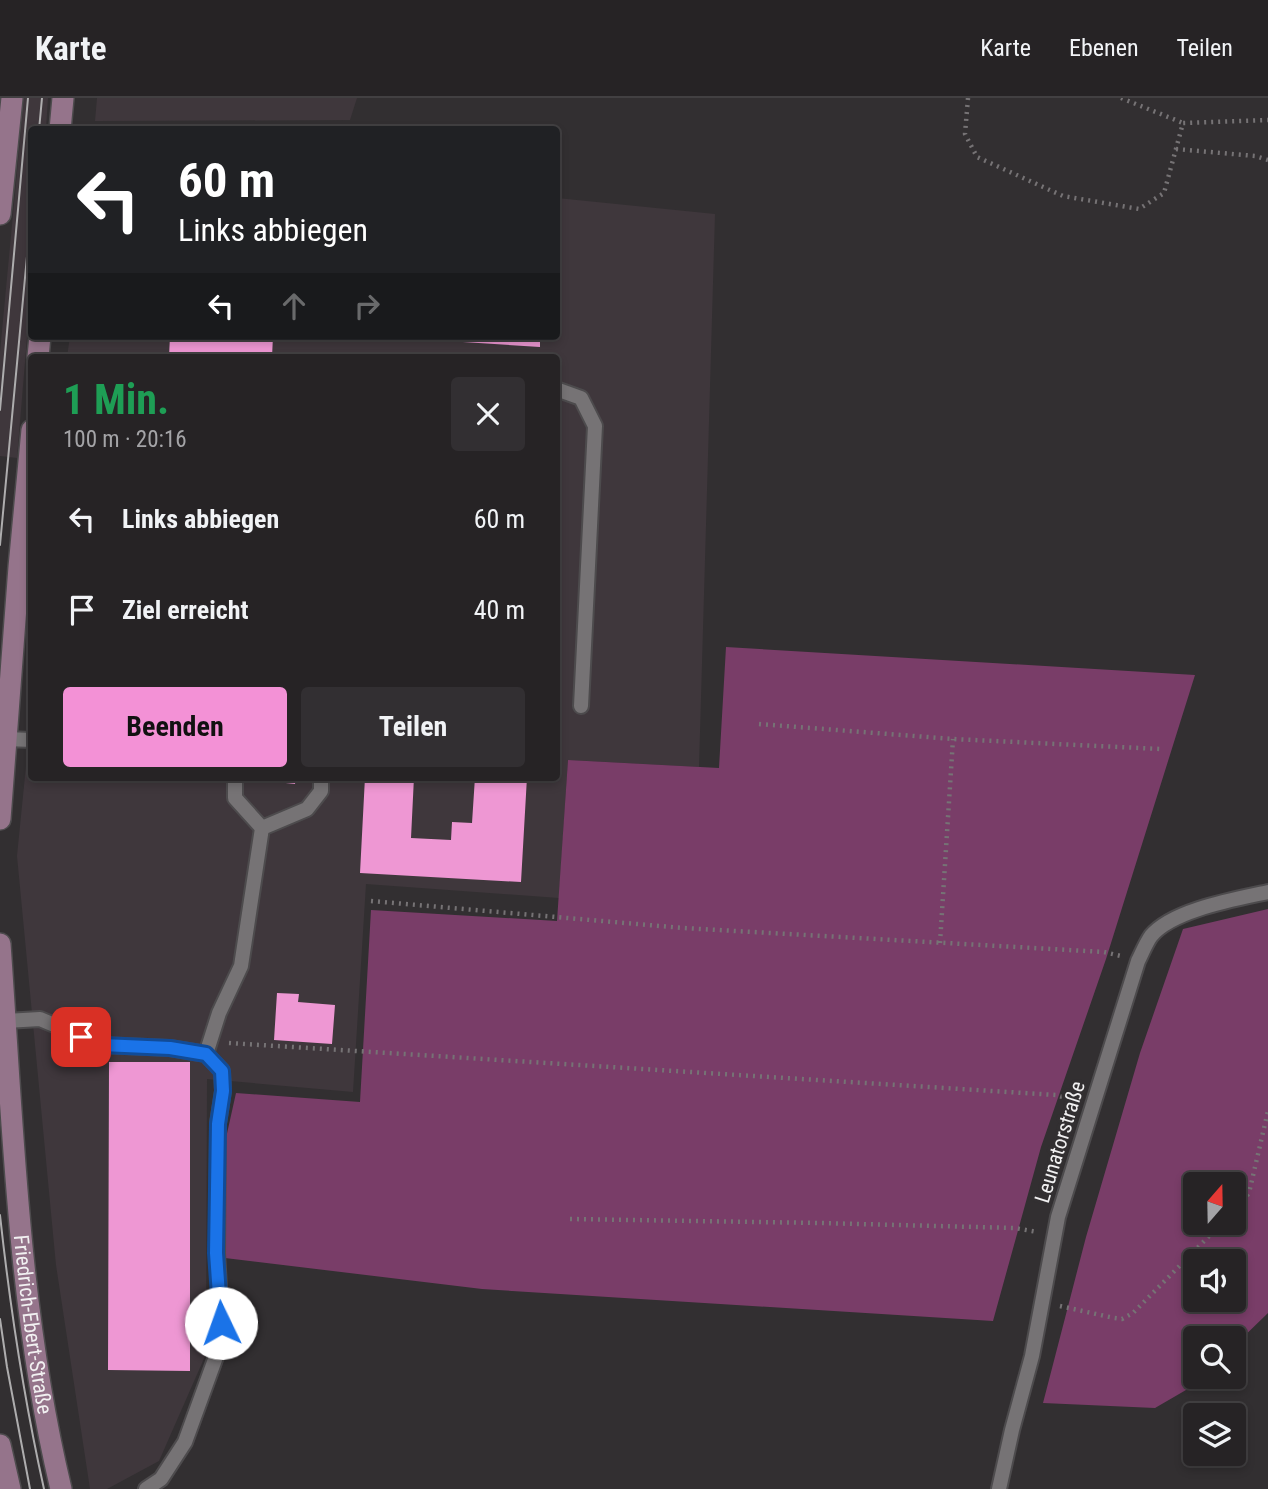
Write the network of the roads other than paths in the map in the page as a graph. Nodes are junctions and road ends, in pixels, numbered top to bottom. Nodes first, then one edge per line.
1 (12, 98) edge
2 (63, 98) edge
3 (60, 126) edge
4 (0, 214) edge
5 (560, 390) edge
6 (28, 478) edge
7 (581, 706) dead end
8 (6, 739) junction
9 (28, 740) edge
10 (235, 781) edge
11 (321, 781) edge
12 (0, 819) edge
13 (262, 828) junction
14 (1268, 892) edge
15 (0, 944) edge
16 (6, 1021) junction
17 (208, 1048) junction
18 (0, 1444) edge
19 (10, 1489) edge
20 (61, 1489) edge
21 (146, 1489) edge
22 (999, 1489) edge

1 - 4 main road
2 - 3 main road
5 - 7 lane
6 - 8 main road
8 - 9 lane
8 - 12 main road
10 - 13 lane
11 - 13 lane
13 - 17 lane
14 - 22 lane, Leunatorstraße
15 - 16 main road, Friedrich-Ebert-Straße
16 - 17 lane
16 - 20 main road, Friedrich-Ebert-Straße
17 - 21 lane
18 - 19 main road

